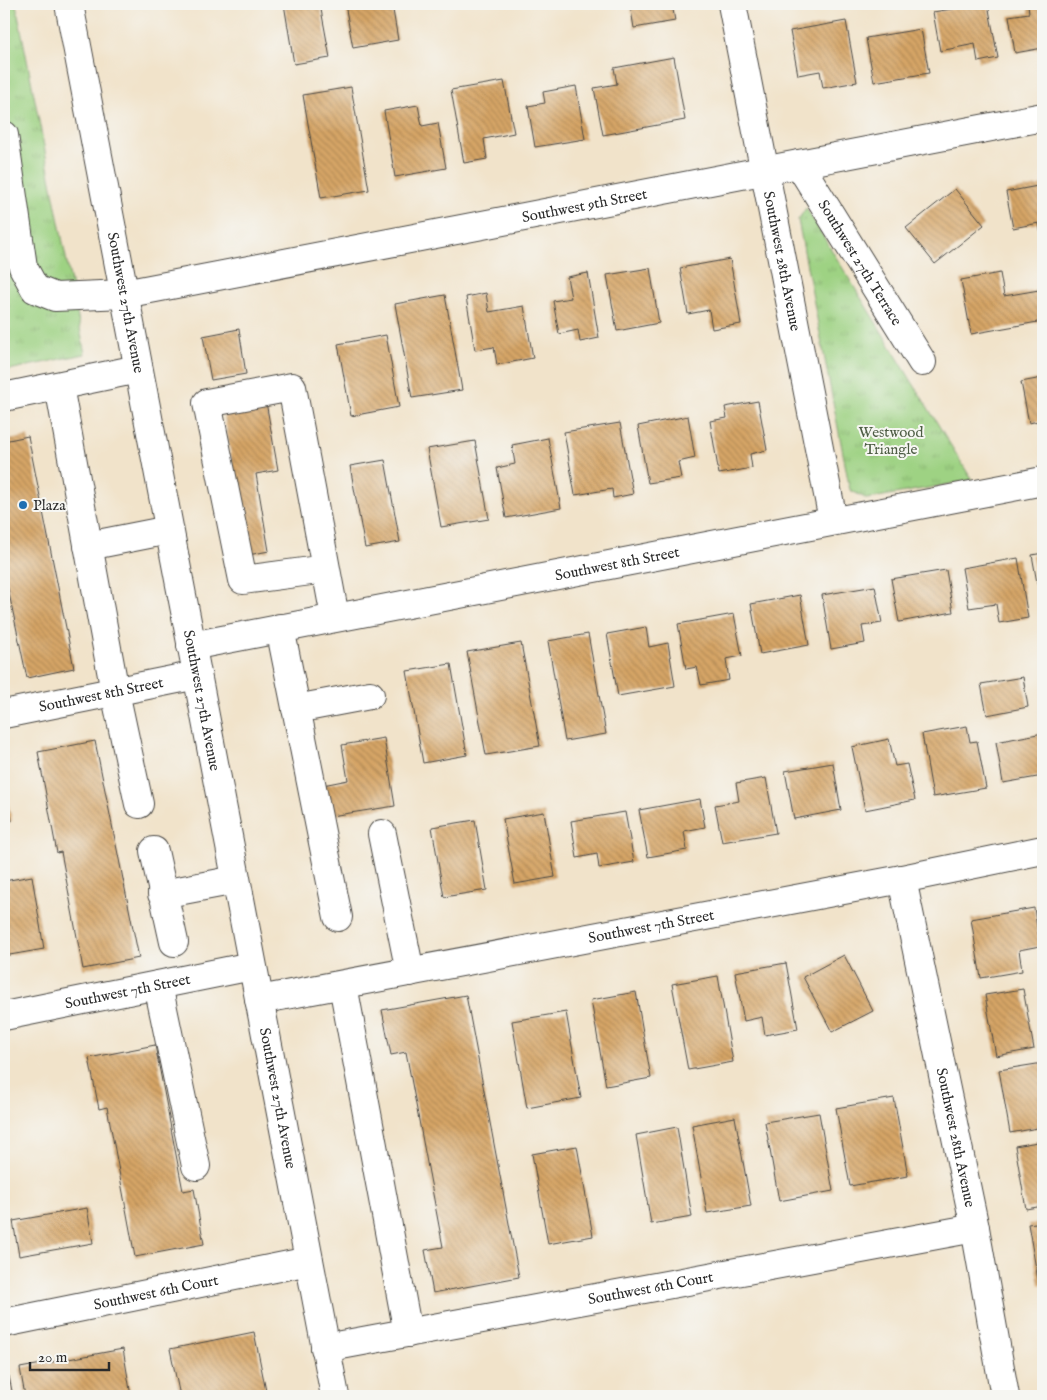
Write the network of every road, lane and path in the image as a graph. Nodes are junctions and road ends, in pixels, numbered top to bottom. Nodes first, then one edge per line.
1 (69, 4) edge
2 (732, 4) edge
3 (1043, 117) edge
4 (4, 135) edge
5 (799, 164) junction
6 (765, 170) junction
7 (124, 294) junction
8 (922, 362) dead end
9 (138, 369) junction
10 (59, 386) junction
11 (4, 397) edge
12 (1043, 481) edge
13 (833, 520) junction
14 (169, 530) junction
15 (88, 546) junction
16 (326, 569) junction
17 (336, 617) junction
18 (280, 628) junction
19 (191, 646) junction
20 (197, 675) junction
21 (115, 692) junction
22 (370, 695) dead end
23 (296, 709) junction
24 (4, 714) edge
25 (139, 804) dead end
26 (382, 834) dead end
27 (154, 850) dead end
28 (1043, 850) edge
29 (902, 879) junction
30 (236, 880) junction
31 (162, 894) junction
32 (338, 917) dead end
33 (174, 942) dead end
34 (252, 966) junction
35 (410, 972) junction
36 (158, 985) junction
37 (343, 985) junction
38 (259, 1000) junction
39 (4, 1016) edge
40 (196, 1166) dead end
41 (975, 1228) junction
42 (309, 1260) junction
43 (4, 1322) edge
44 (408, 1333) junction
45 (325, 1348) junction
46 (335, 1396) edge
47 (1005, 1396) edge

1 - 7 street, Southwest 27th Avenue
2 - 6 street, Southwest 28th Avenue
3 - 5 street, Southwest 9th Street
4 - 7 street, Southwest 9th Street
5 - 6 street, Southwest 9th Street
5 - 8 street, Southwest 27th Terrace
6 - 7 street, Southwest 9th Street
6 - 13 street, Southwest 28th Avenue
7 - 9 street, Southwest 27th Avenue
9 - 10 street
9 - 14 street, Southwest 27th Avenue
10 - 11 street
10 - 15 street
12 - 13 street, Southwest 8th Street
13 - 17 street, Southwest 8th Street
14 - 15 street
14 - 19 street, Southwest 27th Avenue
15 - 21 street
16 - 16 street
16 - 17 street
17 - 18 street, Southwest 8th Street
18 - 19 street, Southwest 8th Street
18 - 23 street
19 - 20 street, Southwest 27th Avenue
20 - 21 street, Southwest 8th Street
20 - 30 street, Southwest 27th Avenue
21 - 24 street, Southwest 8th Street
21 - 25 street
22 - 23 street
23 - 32 street
26 - 35 street
27 - 31 street
28 - 29 street, Southwest 7th Street
29 - 35 street, Southwest 7th Street
29 - 41 street, Southwest 28th Avenue
30 - 31 street
30 - 34 street, Southwest 27th Avenue
31 - 33 street
34 - 36 street, Southwest 7th Street
34 - 38 street, Southwest 27th Avenue
35 - 37 street, Southwest 7th Street
36 - 39 street, Southwest 7th Street
36 - 40 street
37 - 38 street, Southwest 7th Street
37 - 44 street
38 - 42 street, Southwest 27th Avenue
41 - 44 street, Southwest 6th Court
41 - 47 street, Southwest 28th Avenue
42 - 43 street, Southwest 6th Court
42 - 45 street, Southwest 27th Avenue
44 - 45 street, Southwest 6th Court
45 - 46 street, Southwest 27th Avenue

